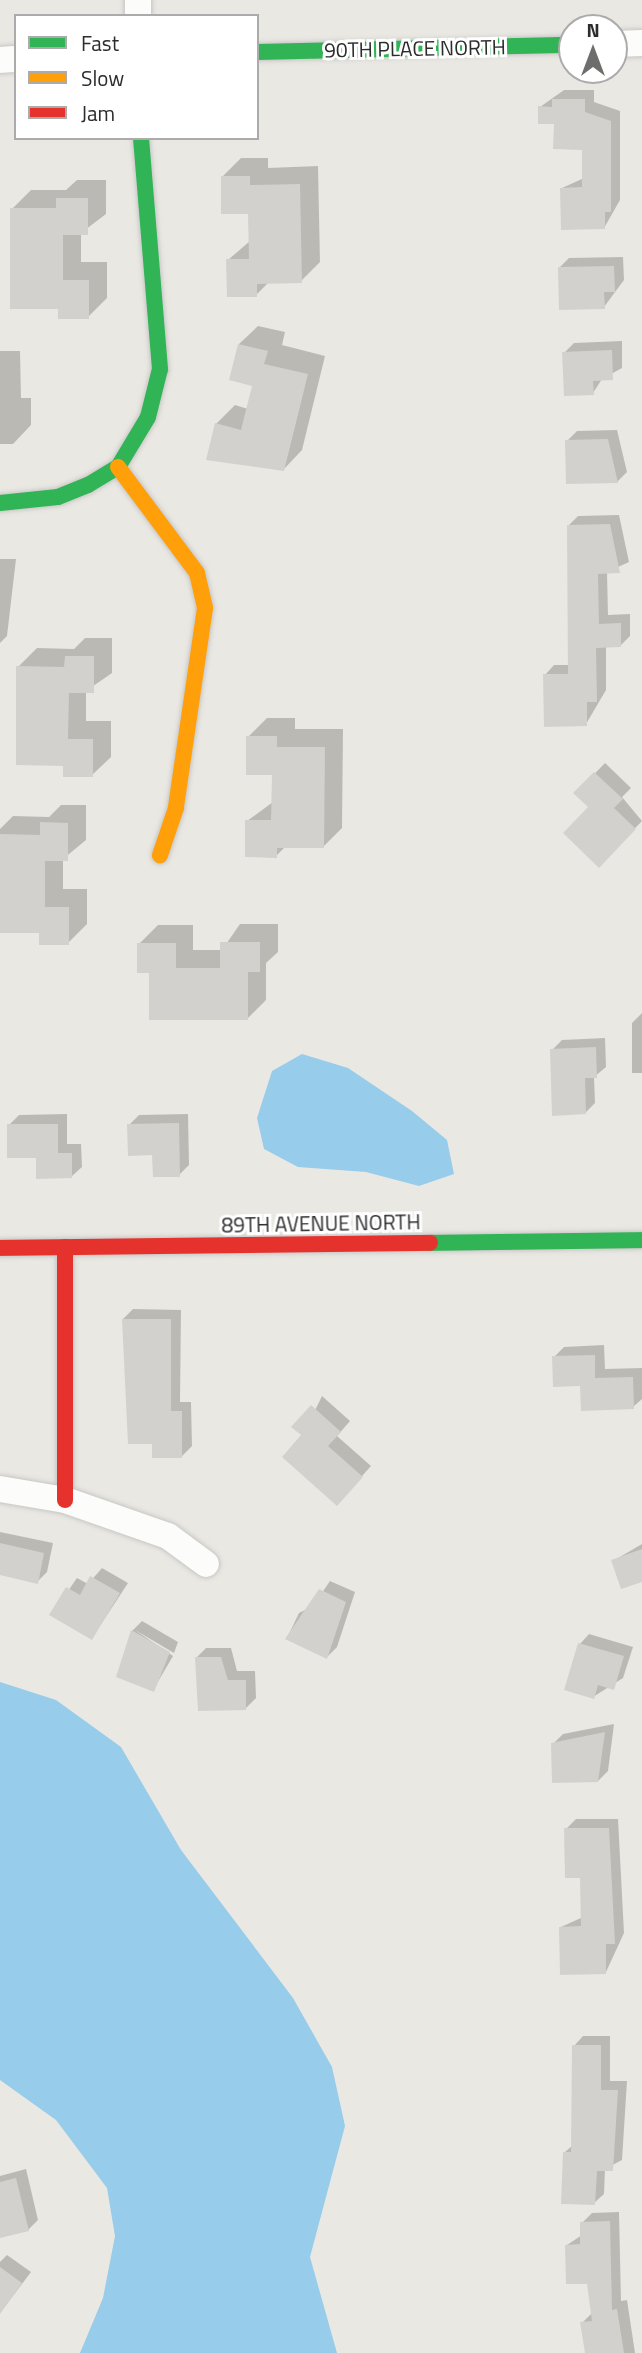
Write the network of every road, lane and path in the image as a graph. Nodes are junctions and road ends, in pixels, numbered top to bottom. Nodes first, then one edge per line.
1 (558, 45) edge
2 (259, 52) edge
3 (141, 140) edge
4 (118, 467) junction
5 (0, 503) edge
6 (160, 855) dead end
7 (642, 1240) edge
8 (65, 1247) junction
9 (0, 1248) edge
10 (0, 1489) edge
11 (65, 1500) junction
12 (206, 1564) dead end

1 - 2 street, 90TH PLACE NORTH
3 - 4 street
4 - 5 street
4 - 6 street
7 - 8 street, 89TH AVENUE NORTH
8 - 9 street, 89TH AVENUE NORTH
8 - 11 street
10 - 11 street
11 - 12 street

